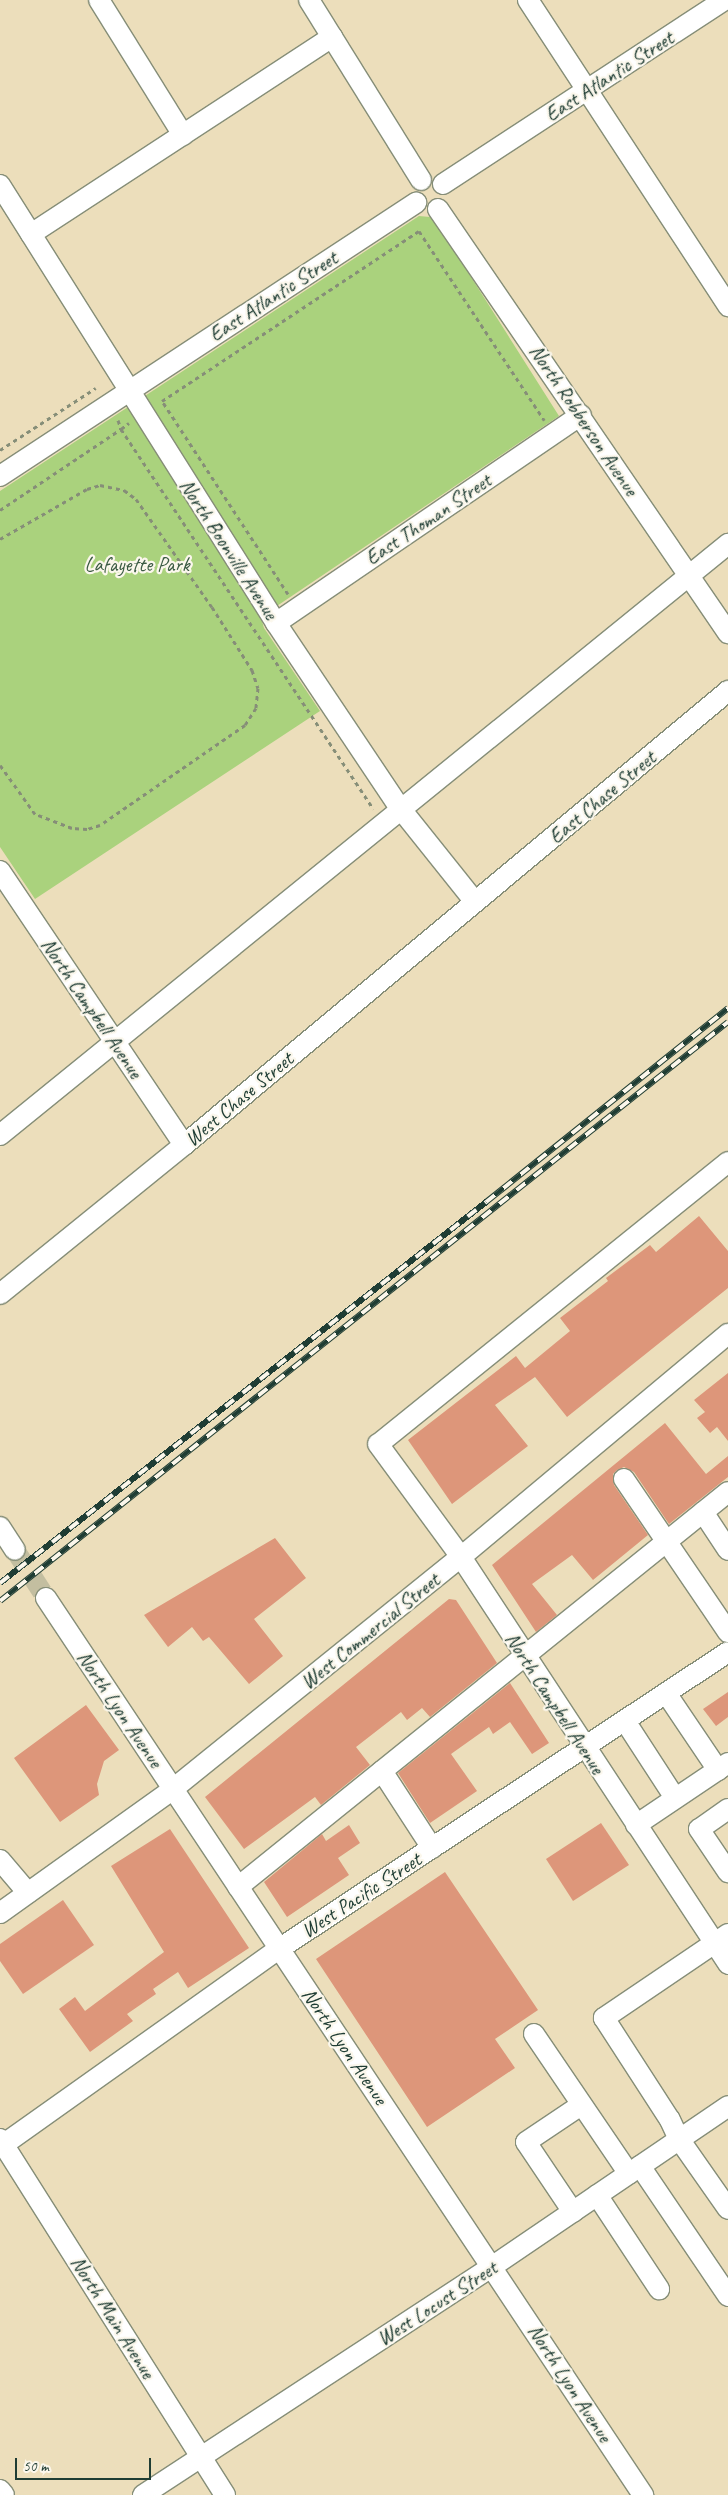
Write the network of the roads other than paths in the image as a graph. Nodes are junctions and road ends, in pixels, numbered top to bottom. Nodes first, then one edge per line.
1 (99, 0) edge
2 (309, 0) edge
3 (528, 0) edge
4 (724, 0) edge
5 (332, 37) junction
6 (586, 91) junction
7 (183, 135) junction
8 (422, 180) junction
9 (443, 184) junction
10 (0, 185) edge
11 (416, 203) junction
12 (438, 209) junction
13 (31, 234) junction
14 (728, 306) edge
15 (131, 391) junction
16 (581, 416) junction
17 (0, 476) edge
18 (728, 544) edge
19 (689, 575) junction
20 (272, 615) junction
21 (728, 633) edge
22 (728, 691) edge
23 (400, 808) junction
24 (0, 871) edge
25 (475, 902) junction
26 (115, 1041) junction
27 (0, 1135) edge
28 (184, 1145) junction
29 (728, 1162) edge
30 (0, 1294) edge
31 (728, 1334) edge
32 (624, 1479) dead end
33 (728, 1492) edge
34 (703, 1512) junction
35 (0, 1527) edge
36 (668, 1540) junction
37 (15, 1550) tunnel mouth
38 (728, 1550) edge
39 (461, 1557) junction
40 (46, 1598) tunnel mouth
41 (728, 1632) edge
42 (728, 1652) edge
43 (525, 1656) junction
44 (666, 1693) junction
45 (625, 1721) junction
46 (584, 1748) junction
47 (723, 1766) edge
48 (382, 1771) junction
49 (173, 1789) junction
50 (675, 1798) junction
51 (728, 1809) edge
52 (636, 1825) junction
53 (432, 1848) junction
54 (0, 1860) edge
55 (727, 1870) edge
56 (238, 1887) junction
57 (28, 1893) junction
58 (0, 1913) edge
59 (721, 1939) edge
60 (279, 1949) junction
61 (728, 1964) edge
62 (534, 2034) dead end
63 (581, 2105) junction
64 (728, 2106) edge
65 (679, 2139) junction
66 (1, 2143) edge
67 (634, 2170) junction
68 (597, 2195) junction
69 (728, 2209) edge
70 (572, 2212) junction
71 (493, 2266) junction
72 (722, 2275) edge
73 (660, 2288) dead end
74 (728, 2296) edge
75 (201, 2456) junction
76 (0, 2490) edge
77 (4, 2495) edge
78 (143, 2495) edge
79 (225, 2495) edge
80 (643, 2495) edge

1 - 7 street
2 - 5 street
3 - 6 street
4 - 6 street, East Atlantic Street
5 - 7 street
5 - 8 street
6 - 9 street, East Atlantic Street
6 - 14 street
7 - 13 street
8 - 9 street
8 - 11 street
9 - 12 street
10 - 13 street, North Boonville Avenue
11 - 12 street
11 - 15 street, East Atlantic Street
12 - 16 street, North Robberson Avenue
13 - 15 street, North Boonville Avenue
15 - 17 street, East Atlantic Street
15 - 20 street, North Boonville Avenue
16 - 19 street, North Robberson Avenue
16 - 20 street, East Thoman Street
18 - 19 street
19 - 21 street, North Robberson Avenue
19 - 23 street
20 - 23 street, North Boonville Avenue
22 - 25 street, East Chase Street
23 - 25 street, North Boonville Avenue
23 - 26 street
24 - 26 street, North Campbell Avenue
25 - 28 street, West Chase Street
26 - 27 street
26 - 28 street, North Campbell Avenue
28 - 30 street, West Chase Street
29 - 39 street, North Campbell Avenue
31 - 39 street, West Commercial Street
32 - 36 street
33 - 34 street
34 - 36 street
34 - 38 street
35 - 37 street
36 - 41 street
36 - 43 street
39 - 43 street, North Campbell Avenue
39 - 49 street, West Commercial Street
40 - 49 street, North Lyon Avenue
42 - 44 street, West Pacific Street
43 - 46 street, North Campbell Avenue
43 - 48 street
44 - 45 street, West Pacific Street
44 - 47 street
45 - 46 street, West Pacific Street
45 - 50 street
46 - 52 street, North Campbell Avenue
46 - 53 street, West Pacific Street
47 - 50 street
48 - 53 street
48 - 56 street
49 - 56 street, North Lyon Avenue
49 - 57 street, West Commercial Street
50 - 52 street
51 - 55 street
52 - 59 street, North Campbell Avenue
53 - 60 street, West Pacific Street
54 - 57 street
56 - 60 street, North Lyon Avenue
57 - 58 street, West Commercial Street
59 - 61 street, North Campbell Avenue
59 - 65 street
60 - 66 street, West Pacific Street
60 - 71 street, North Lyon Avenue
62 - 63 street
63 - 67 street
63 - 70 street
64 - 65 street, West Locust Street
65 - 67 street, West Locust Street
65 - 69 street
66 - 75 street, North Main Avenue
67 - 68 street, West Locust Street
67 - 72 street
68 - 70 street, West Locust Street
68 - 73 street
70 - 71 street, West Locust Street
71 - 75 street, West Locust Street
71 - 80 street, North Lyon Avenue
72 - 74 street
75 - 78 street, West Locust Street
75 - 79 street, North Main Avenue
76 - 77 street

